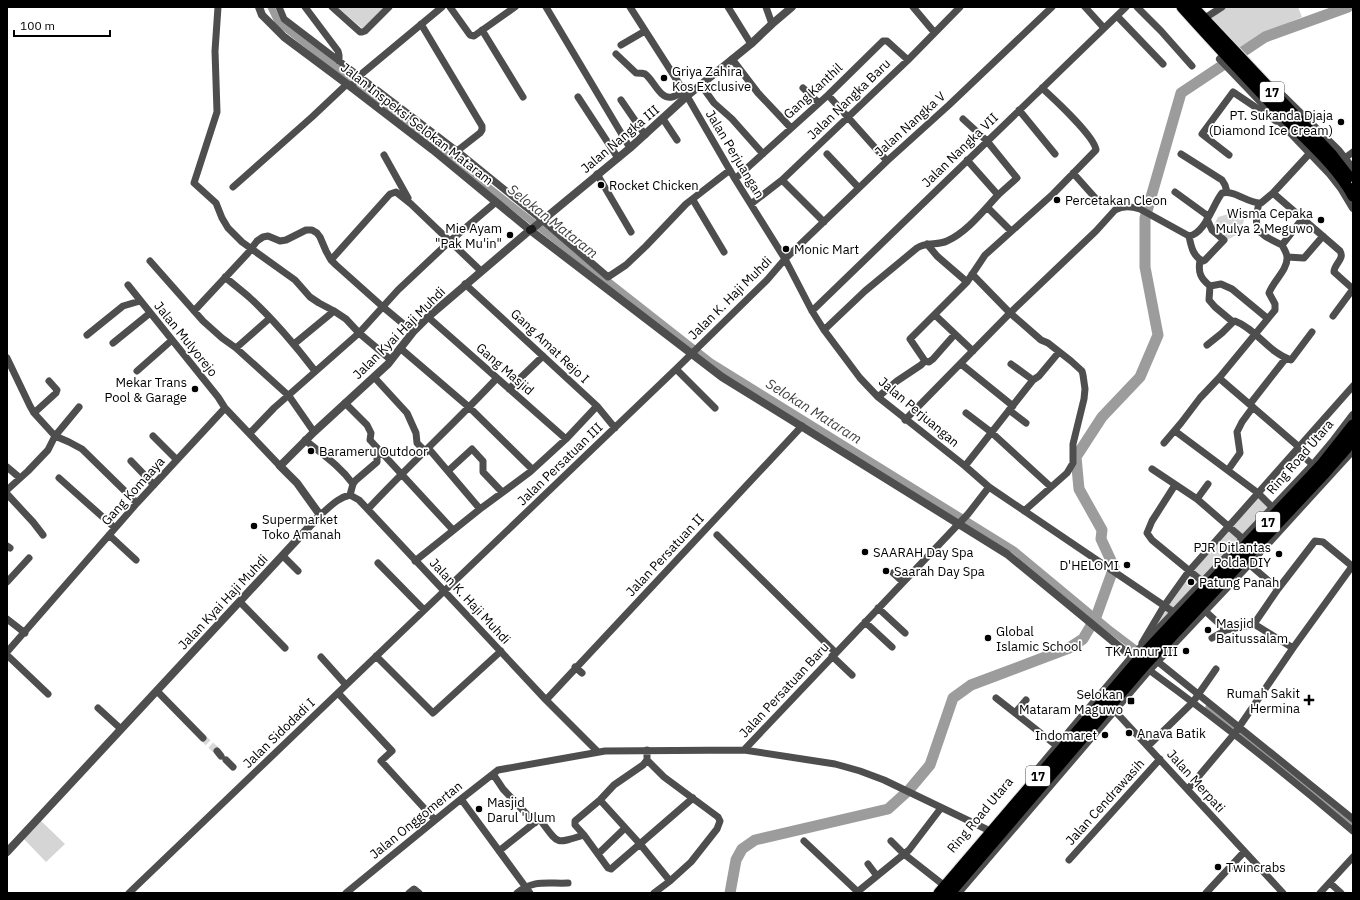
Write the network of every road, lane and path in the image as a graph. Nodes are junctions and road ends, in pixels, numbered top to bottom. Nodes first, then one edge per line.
1 (218, 7) edge
2 (259, 7) edge
3 (279, 7) edge
4 (305, 7) edge
5 (332, 7) edge
6 (389, 7) edge
7 (442, 7) edge
8 (450, 7) edge
9 (546, 7) edge
10 (630, 7) edge
11 (728, 7) edge
12 (766, 7) edge
13 (792, 7) edge
14 (913, 7) edge
15 (960, 7) edge
16 (1052, 7) edge
17 (1085, 7) edge
18 (1126, 7) edge
19 (1137, 7) edge
20 (1176, 7) edge
21 (1182, 7) edge
22 (1193, 7) edge
23 (1200, 7) edge
24 (1222, 7) edge
25 (511, 8) edge
26 (1117, 16) junction
27 (1208, 16) junction
28 (421, 24) junction
29 (772, 24) junction
30 (1104, 28) junction
31 (482, 30) junction
32 (645, 31) junction
33 (934, 32) junction
34 (751, 44) junction
35 (621, 45) dead end
36 (1227, 51) junction
37 (616, 54) dead end
38 (732, 59) junction
39 (908, 60) junction
40 (339, 61) junction
41 (1163, 64) dead end
42 (1192, 66) dead end
43 (1244, 69) junction
44 (359, 77) junction
45 (350, 85) junction
46 (701, 85) junction
47 (803, 88) dead end
48 (1042, 88) junction
49 (686, 94) junction
50 (828, 95) junction
51 (524, 97) dead end
52 (578, 97) dead end
53 (622, 100) dead end
54 (819, 103) junction
55 (1019, 110) junction
56 (1299, 116) junction
57 (847, 118) junction
58 (663, 119) junction
59 (963, 119) dead end
60 (1284, 126) junction
61 (791, 128) junction
62 (645, 135) junction
63 (677, 140) dead end
64 (987, 141) junction
65 (630, 148) junction
66 (457, 151) junction
67 (1353, 152) edge
68 (762, 154) junction
69 (827, 154) dead end
70 (1055, 154) dead end
71 (1181, 154) dead end
72 (1310, 154) junction
73 (384, 155) dead end
74 (1229, 155) dead end
75 (618, 158) junction
76 (1345, 158) junction
77 (967, 160) junction
78 (888, 161) junction
79 (1353, 169) edge
80 (730, 170) junction
81 (1073, 173) junction
82 (597, 174) junction
83 (735, 179) junction
84 (782, 180) junction
85 (1353, 182) edge
86 (233, 187) dead end
87 (859, 188) junction
88 (1175, 192) dead end
89 (1227, 192) junction
90 (1273, 193) junction
91 (998, 195) junction
92 (1353, 196) edge
93 (693, 200) junction
94 (1098, 201) dead end
95 (496, 202) junction
96 (1259, 203) junction
97 (411, 204) junction
98 (751, 204) junction
99 (987, 207) junction
100 (1353, 208) edge
101 (1208, 218) junction
102 (1303, 218) junction
103 (542, 220) junction
104 (824, 222) junction
105 (531, 230) junction
106 (1011, 231) junction
107 (631, 232) dead end
108 (1189, 236) junction
109 (1323, 236) junction
110 (450, 241) junction
111 (927, 244) junction
112 (1282, 245) junction
113 (251, 249) junction
114 (724, 252) dead end
115 (1287, 257) junction
116 (785, 259) junction
117 (331, 260) junction
118 (1200, 260) junction
119 (150, 261) dead end
120 (481, 271) junction
121 (972, 274) junction
122 (224, 277) junction
123 (967, 282) junction
124 (465, 284) junction
125 (128, 285) dead end
126 (1210, 286) junction
127 (1353, 289) edge
128 (140, 301) junction
129 (383, 307) junction
130 (194, 311) junction
131 (334, 311) junction
132 (812, 311) junction
133 (150, 313) junction
134 (1010, 313) junction
135 (935, 314) junction
136 (1333, 316) dead end
137 (428, 317) junction
138 (270, 318) junction
139 (1268, 318) junction
140 (1233, 322) junction
141 (824, 330) junction
142 (413, 332) junction
143 (1312, 332) dead end
144 (359, 333) junction
145 (956, 334) junction
146 (1254, 334) junction
147 (87, 335) dead end
148 (172, 340) junction
149 (113, 343) dead end
150 (294, 344) junction
151 (1207, 345) dead end
152 (236, 348) junction
153 (400, 348) junction
154 (695, 351) junction
155 (973, 351) junction
156 (1059, 352) junction
157 (543, 356) junction
158 (7, 358) edge
159 (1286, 358) junction
160 (391, 360) junction
161 (925, 361) junction
162 (961, 364) junction
163 (1011, 364) dead end
164 (676, 369) junction
165 (137, 371) dead end
166 (315, 371) junction
167 (374, 377) junction
168 (497, 378) junction
169 (1219, 378) junction
170 (1033, 380) junction
171 (49, 381) dead end
172 (1353, 386) edge
173 (509, 389) junction
174 (289, 396) junction
175 (878, 397) junction
176 (345, 403) junction
177 (596, 406) junction
178 (1252, 406) junction
179 (79, 407) dead end
180 (225, 408) junction
181 (470, 408) junction
182 (715, 408) dead end
183 (1011, 408) junction
184 (34, 413) junction
185 (966, 413) dead end
186 (1353, 415) edge
187 (905, 420) junction
188 (1026, 423) dead end
189 (1353, 425) edge
190 (802, 426) junction
191 (615, 428) junction
192 (1175, 430) junction
193 (314, 432) junction
194 (991, 432) junction
195 (250, 433) junction
196 (55, 436) junction
197 (153, 436) dead end
198 (1353, 438) edge
199 (566, 439) junction
200 (306, 440) junction
201 (1164, 443) dead end
202 (1298, 448) junction
203 (427, 450) junction
204 (1353, 450) edge
205 (382, 452) junction
206 (177, 460) junction
207 (131, 461) dead end
208 (1313, 465) junction
209 (280, 466) junction
210 (965, 466) junction
211 (7, 467) edge
212 (532, 469) junction
213 (1152, 470) dead end
214 (1228, 470) junction
215 (448, 472) junction
216 (402, 473) junction
217 (20, 478) junction
218 (59, 478) dead end
219 (353, 484) junction
220 (1208, 484) dead end
221 (154, 485) junction
222 (1175, 485) junction
223 (989, 487) junction
224 (1051, 487) junction
225 (1295, 489) junction
226 (7, 490) edge
227 (502, 492) junction
228 (1258, 493) junction
229 (7, 494) edge
230 (350, 495) junction
231 (1197, 499) junction
232 (137, 503) junction
233 (480, 508) junction
234 (1273, 508) junction
235 (368, 509) junction
236 (1024, 511) junction
237 (320, 515) junction
238 (960, 522) junction
239 (1229, 527) junction
240 (115, 528) junction
241 (453, 530) junction
242 (43, 535) dead end
243 (109, 535) junction
244 (717, 535) dead end
245 (1244, 539) junction
246 (283, 556) junction
247 (29, 558) dead end
248 (136, 560) dead end
249 (415, 561) junction
250 (378, 563) dead end
251 (1249, 564) junction
252 (1353, 565) edge
253 (298, 571) dead end
254 (1189, 571) junction
255 (893, 573) dead end
256 (7, 582) edge
257 (903, 582) junction
258 (1203, 582) junction
259 (1222, 588) junction
260 (1278, 589) junction
261 (445, 591) junction
262 (240, 602) junction
263 (1164, 606) junction
264 (878, 608) junction
265 (424, 610) junction
266 (1204, 610) junction
267 (1175, 613) junction
268 (7, 619) edge
269 (865, 622) junction
270 (1254, 624) junction
271 (1226, 630) junction
272 (25, 633) junction
273 (905, 633) dead end
274 (1212, 638) dead end
275 (892, 647) dead end
276 (285, 648) dead end
277 (1293, 648) junction
278 (501, 651) junction
279 (7, 652) edge
280 (833, 654) junction
281 (7, 655) edge
282 (376, 656) junction
283 (321, 657) dead end
284 (1145, 659) junction
285 (575, 667) junction
286 (1216, 669) dead end
287 (582, 673) dead end
288 (852, 675) dead end
289 (346, 685) junction
290 (157, 691) junction
291 (338, 693) junction
292 (48, 694) dead end
293 (996, 698) dead end
294 (1195, 698) junction
295 (546, 700) junction
296 (1026, 700) dead end
297 (1111, 703) junction
298 (98, 708) dead end
299 (1015, 713) junction
300 (121, 729) junction
301 (1075, 730) junction
302 (1237, 731) junction
303 (203, 738) tunnel mouth
304 (1057, 746) junction
305 (1148, 746) junction
306 (647, 750) junction
307 (744, 750) junction
308 (598, 752) junction
309 (221, 756) tunnel mouth
310 (1160, 759) junction
311 (647, 760) junction
312 (233, 767) dead end
313 (504, 769) joint
314 (493, 774) junction
315 (1188, 789) junction
316 (693, 798) junction
317 (461, 799) junction
318 (600, 800) junction
319 (941, 808) junction
320 (1353, 819) edge
321 (435, 820) junction
322 (535, 823) junction
323 (625, 828) junction
324 (986, 829) junction
325 (1353, 831) edge
326 (584, 835) junction
327 (804, 841) dead end
328 (891, 841) dead end
329 (640, 844) junction
330 (499, 851) junction
331 (7, 852) edge
332 (1244, 852) junction
333 (598, 854) junction
334 (904, 854) junction
335 (1353, 857) edge
336 (1069, 860) dead end
337 (868, 864) dead end
338 (877, 876) junction
339 (670, 881) junction
340 (568, 883) dead end
341 (1330, 883) junction
342 (940, 888) edge
343 (527, 890) edge
344 (858, 892) edge
345 (129, 893) edge
346 (346, 893) edge
347 (409, 893) edge
348 (419, 893) edge
349 (517, 893) edge
350 (654, 893) edge
351 (932, 893) edge
352 (950, 893) edge
353 (958, 893) edge
354 (1206, 893) edge
355 (1283, 893) edge
356 (1320, 893) edge
357 (1341, 893) edge

1 - 113 street
2 - 45 street, Jalan Inspeksi Selokan Mataram
3 - 40 street
4 - 40 street
5 - 6 street
7 - 28 street
8 - 31 street
9 - 65 street
10 - 32 street, Jalan Perjuangan
11 - 34 street
12 - 29 street
13 - 29 street, Jalan Nangka III
14 - 33 street
15 - 33 street, Jalan Nangka Baru
16 - 78 street, Jalan Nangka V
17 - 30 street
18 - 26 street, Jalan Nangka VII
19 - 42 street
20 - 36 highway
21 - 36 highway, 17
22 - 36 highway, 17
23 - 27 street
24 - 27 street
25 - 31 street
26 - 30 street, Jalan Nangka VII
26 - 41 street
27 - 36 street
28 - 44 street
28 - 66 street
29 - 34 street, Jalan Nangka III
30 - 48 street, Jalan Nangka VII
31 - 51 street
32 - 35 street
32 - 49 street, Jalan Perjuangan
33 - 39 street, Jalan Nangka Baru
34 - 38 street, Jalan Nangka III
36 - 43 highway, 17
37 - 49 street
38 - 46 street, Jalan Nangka III
38 - 61 street
39 - 50 street, Gang Kanthil
39 - 57 street, Jalan Nangka Baru
40 - 44 street
43 - 56 highway, 17
43 - 60 street
43 - 92 highway, 17
44 - 45 street
44 - 66 street
45 - 86 street
45 - 95 street, Jalan Inspeksi Selokan Mataram
46 - 49 street, Jalan Nangka III
46 - 68 street
47 - 54 street
48 - 55 street, Jalan Nangka VII
48 - 81 street
49 - 58 street, Jalan Nangka III
49 - 80 street, Jalan Perjuangan
50 - 54 street, Gang Kanthil
50 - 57 street
52 - 75 street
53 - 62 street
54 - 61 street, Gang Kanthil
55 - 64 street, Jalan Nangka VII
55 - 70 street
56 - 76 street
56 - 85 highway, 17
57 - 78 street
57 - 84 street, Jalan Nangka Baru
58 - 62 street, Jalan Nangka III
58 - 63 street
59 - 64 street
60 - 72 street
60 - 74 street
61 - 68 street, Gang Kanthil
62 - 65 street, Jalan Nangka III
64 - 77 street, Jalan Nangka VII
64 - 91 street
65 - 75 street, Jalan Nangka III
66 - 103 street
67 - 76 street
68 - 83 street, Gang Kanthil
69 - 87 street
71 - 89 street
72 - 90 street
72 - 100 street
73 - 97 street
75 - 82 street, Jalan Nangka III
76 - 79 street
77 - 91 street
77 - 132 street, Jalan Nangka VII
78 - 87 street, Jalan Nangka V
80 - 83 street, Jalan Perjuangan
80 - 93 street
81 - 94 street
81 - 106 street
82 - 103 street, Jalan Nangka III
82 - 107 street
83 - 98 street, Jalan Perjuangan
84 - 98 street, Jalan Nangka Baru
84 - 104 street
87 - 104 street, Jalan Nangka V
88 - 101 street
89 - 96 street
89 - 101 street
90 - 96 street
90 - 102 street
91 - 99 street
93 - 103 street
93 - 114 street
95 - 105 street, Jalan Inspeksi Selokan Mataram
95 - 110 street
96 - 112 street
97 - 110 street
97 - 117 street
98 - 116 street, Jalan Perjuangan
99 - 106 street
99 - 111 street
101 - 108 street
101 - 118 street
102 - 109 street
102 - 112 street
103 - 105 street, Jalan Nangka III
104 - 116 street, Jalan Nangka V
105 - 120 street, Jalan Nangka III
105 - 154 street, Jalan Inspeksi Selokan Mataram
106 - 121 street
108 - 118 street
108 - 134 street
109 - 115 street
109 - 127 street
110 - 120 street
110 - 129 street
111 - 123 street
111 - 141 street
112 - 115 street
113 - 117 street
113 - 122 street
113 - 131 street
115 - 139 street
116 - 132 street, Jalan Perjuangan
116 - 154 street, Jalan K. Haji Muhdi
117 - 129 street
118 - 126 street
119 - 130 street
120 - 124 street, Jalan Kyai Haji Muhdi
121 - 123 street
121 - 134 street
122 - 130 street
122 - 138 street
123 - 135 street
124 - 137 street, Jalan Kyai Haji Muhdi
124 - 157 street, Gang Amat Rejo I
125 - 128 street, Jalan Mulyorejo
126 - 139 street
126 - 140 street
127 - 136 street
128 - 133 street, Jalan Mulyorejo
128 - 147 street
129 - 142 street
129 - 144 street
130 - 152 street
131 - 144 street
131 - 150 street
132 - 141 street, Jalan Perjuangan
133 - 148 street, Jalan Mulyorejo
133 - 149 street
134 - 155 street
134 - 156 street
135 - 145 street
135 - 161 street
137 - 142 street, Jalan Kyai Haji Muhdi
137 - 168 street, Gang Masjid
138 - 150 street
138 - 152 street
139 - 146 street
140 - 146 street
140 - 151 street
141 - 175 street, Jalan Perjuangan
142 - 153 street, Jalan Kyai Haji Muhdi
143 - 159 street
144 - 160 street
144 - 166 street
145 - 155 street
145 - 161 street
146 - 159 street
146 - 169 street
148 - 165 street
148 - 180 street, Jalan Mulyorejo
150 - 166 street
152 - 174 street
153 - 160 street, Jalan Kyai Haji Muhdi
153 - 181 street
154 - 164 street, Jalan Persatuan III
154 - 190 street, Jalan Inspeksi Selokan Mataram
155 - 162 street
156 - 170 street
156 - 224 street
157 - 173 street
157 - 177 street, Gang Amat Rejo I
158 - 184 street
159 - 178 street
160 - 167 street, Jalan Kyai Haji Muhdi
161 - 175 street
162 - 183 street
162 - 187 street
163 - 170 street
164 - 182 street
164 - 191 street, Jalan Persatuan III
166 - 174 street
167 - 176 street, Jalan Kyai Haji Muhdi
167 - 203 street
168 - 173 street, Gang Masjid
168 - 181 street
169 - 178 street
169 - 192 street
170 - 183 street
171 - 184 street
172 - 202 street
173 - 199 street, Gang Masjid
174 - 193 street
174 - 195 street
175 - 187 street, Jalan Perjuangan
176 - 193 street, Jalan Kyai Haji Muhdi
176 - 205 street
177 - 191 street, Gang Amat Rejo I
177 - 199 street
178 - 202 street
178 - 214 street
179 - 196 street
180 - 195 street
180 - 206 street, Gang Komaaya
181 - 203 street
181 - 212 street
183 - 188 street
183 - 194 street
184 - 196 street
185 - 194 street
186 - 208 street, Ring Road Utara
187 - 210 street, Jalan Perjuangan
189 - 225 highway, 17
190 - 238 street, Jalan Inspeksi Selokan Mataram
190 - 285 street, Jalan Persatuan II
191 - 261 street, Jalan Persatuan III
192 - 201 street
192 - 214 street
193 - 200 street, Jalan Kyai Haji Muhdi
194 - 210 street
194 - 224 street
195 - 209 street
196 - 217 street
196 - 232 street
197 - 206 street
198 - 259 highway, 17
199 - 212 street
200 - 209 street, Jalan Kyai Haji Muhdi
200 - 219 street
202 - 208 street
202 - 228 street
203 - 215 street
203 - 216 street
204 - 251 street, Ring Road Utara
205 - 216 street
205 - 219 street
206 - 221 street, Gang Komaaya
207 - 221 street
208 - 225 street, Ring Road Utara
209 - 237 street
210 - 223 street, Jalan Perjuangan
211 - 217 street
212 - 227 street
213 - 222 street
214 - 228 street
215 - 227 street
215 - 233 street
216 - 235 street
216 - 241 street
217 - 226 street
218 - 240 street
219 - 230 street
220 - 231 street
221 - 232 street, Gang Komaaya
222 - 231 street
222 - 254 street
223 - 236 street, Jalan Perjuangan
223 - 238 street, Jalan Persatuan Baru
224 - 236 street
225 - 234 street, Ring Road Utara
225 - 284 highway, 17
227 - 233 street
228 - 234 street
228 - 239 street
229 - 242 street
230 - 235 street, Jalan K. Haji Muhdi
230 - 237 street
231 - 239 street
232 - 240 street, Gang Komaaya
233 - 241 street
234 - 245 street, Ring Road Utara
235 - 249 street, Jalan K. Haji Muhdi
236 - 263 street, Jalan Perjuangan
237 - 246 street, Jalan Kyai Haji Muhdi
238 - 257 street, Jalan Persatuan Baru
238 - 284 street, Jalan Inspeksi Selokan Mataram
239 - 245 street
239 - 254 street
240 - 243 street, Gang Komaaya
241 - 249 street
243 - 248 street
243 - 272 street, Gang Komaaya
244 - 280 street
245 - 258 street, Ring Road Utara
246 - 253 street
246 - 262 street, Jalan Kyai Haji Muhdi
247 - 256 street
249 - 261 street, Jalan K. Haji Muhdi
250 - 265 street
251 - 259 street, Ring Road Utara
251 - 260 street
252 - 260 street
252 - 277 street
254 - 258 street
254 - 263 street
255 - 257 street
257 - 264 street, Jalan Persatuan Baru
258 - 267 street, Ring Road Utara
259 - 266 street, Ring Road Utara
259 - 284 highway, 17
260 - 270 street
261 - 265 street, Jalan Sidodadi I
261 - 278 street, Jalan K. Haji Muhdi
262 - 276 street
262 - 290 street, Jalan Kyai Haji Muhdi
263 - 267 street, Jalan Perjuangan
263 - 284 street
264 - 269 street, Jalan Persatuan Baru
264 - 273 street
265 - 282 street, Jalan Sidodadi I
266 - 271 street
266 - 284 street, Ring Road Utara
267 - 284 street, Ring Road Utara
268 - 272 street
269 - 275 street
269 - 280 street, Jalan Persatuan Baru
270 - 271 street
270 - 277 street
271 - 274 street
272 - 279 street, Gang Komaaya
277 - 302 street
278 - 282 street
278 - 295 street, Jalan K. Haji Muhdi
280 - 288 street
280 - 307 street, Jalan Persatuan Baru
281 - 292 street
282 - 289 street, Jalan Sidodadi I
283 - 289 street
284 - 294 street, Jalan Inspeksi Selokan Mataram
284 - 294 street, Jalan Inspeksi Selokan Mataram
284 - 297 street, Ring Road Utara
284 - 297 highway, 17
284 - 301 street, Ring Road Utara
285 - 287 street
285 - 295 street, Jalan Persatuan II
286 - 294 street
289 - 291 street, Jalan Sidodadi I
290 - 300 street, Jalan Kyai Haji Muhdi
290 - 303 street
291 - 321 street
291 - 345 street, Jalan Sidodadi I
293 - 299 street
294 - 302 street, Jalan Inspeksi Selokan Mataram
294 - 305 street
295 - 308 street, Jalan K. Haji Muhdi
296 - 299 street
297 - 301 highway, 17
297 - 305 street, Jalan Merpati
297 - 352 highway, 17
297 - 353 street, Ring Road Utara
298 - 300 street
299 - 304 street
300 - 331 street, Jalan Kyai Haji Muhdi
301 - 304 street, Ring Road Utara
301 - 342 highway, 17
302 - 315 street
302 - 320 street, Jalan Inspeksi Selokan Mataram
302 - 325 street, Jalan Inspeksi Selokan Mataram
304 - 324 street, Ring Road Utara
305 - 310 street, Jalan Merpati
306 - 307 street, Jalan Persatuan Baru
306 - 308 street, Jalan Persatuan Baru
306 - 311 street
307 - 319 street
308 - 313 street, Jalan Persatuan Baru
309 - 312 street
310 - 315 street, Jalan Merpati
310 - 336 street, Jalan Cendrawasih
311 - 316 street
311 - 318 street
313 - 314 street, Jalan Onggomertan
314 - 317 street, Jalan Onggomertan
314 - 322 street
315 - 332 street, Jalan Merpati
316 - 329 street
316 - 339 street
317 - 321 street, Jalan Onggomertan
317 - 330 street
318 - 323 street
318 - 326 street
319 - 324 street
319 - 334 street
321 - 346 street, Jalan Onggomertan
322 - 326 street
322 - 330 street
323 - 329 street
323 - 333 street
324 - 342 street, Ring Road Utara
326 - 333 street
327 - 344 street
328 - 334 street
329 - 333 street
329 - 339 street
330 - 343 street
332 - 354 street
332 - 355 street, Jalan Merpati
334 - 338 street
334 - 342 street
335 - 341 street
337 - 338 street
338 - 344 street
339 - 350 street
340 - 343 street
341 - 356 street
341 - 357 street
342 - 351 street, Ring Road Utara
343 - 349 street
347 - 348 street

